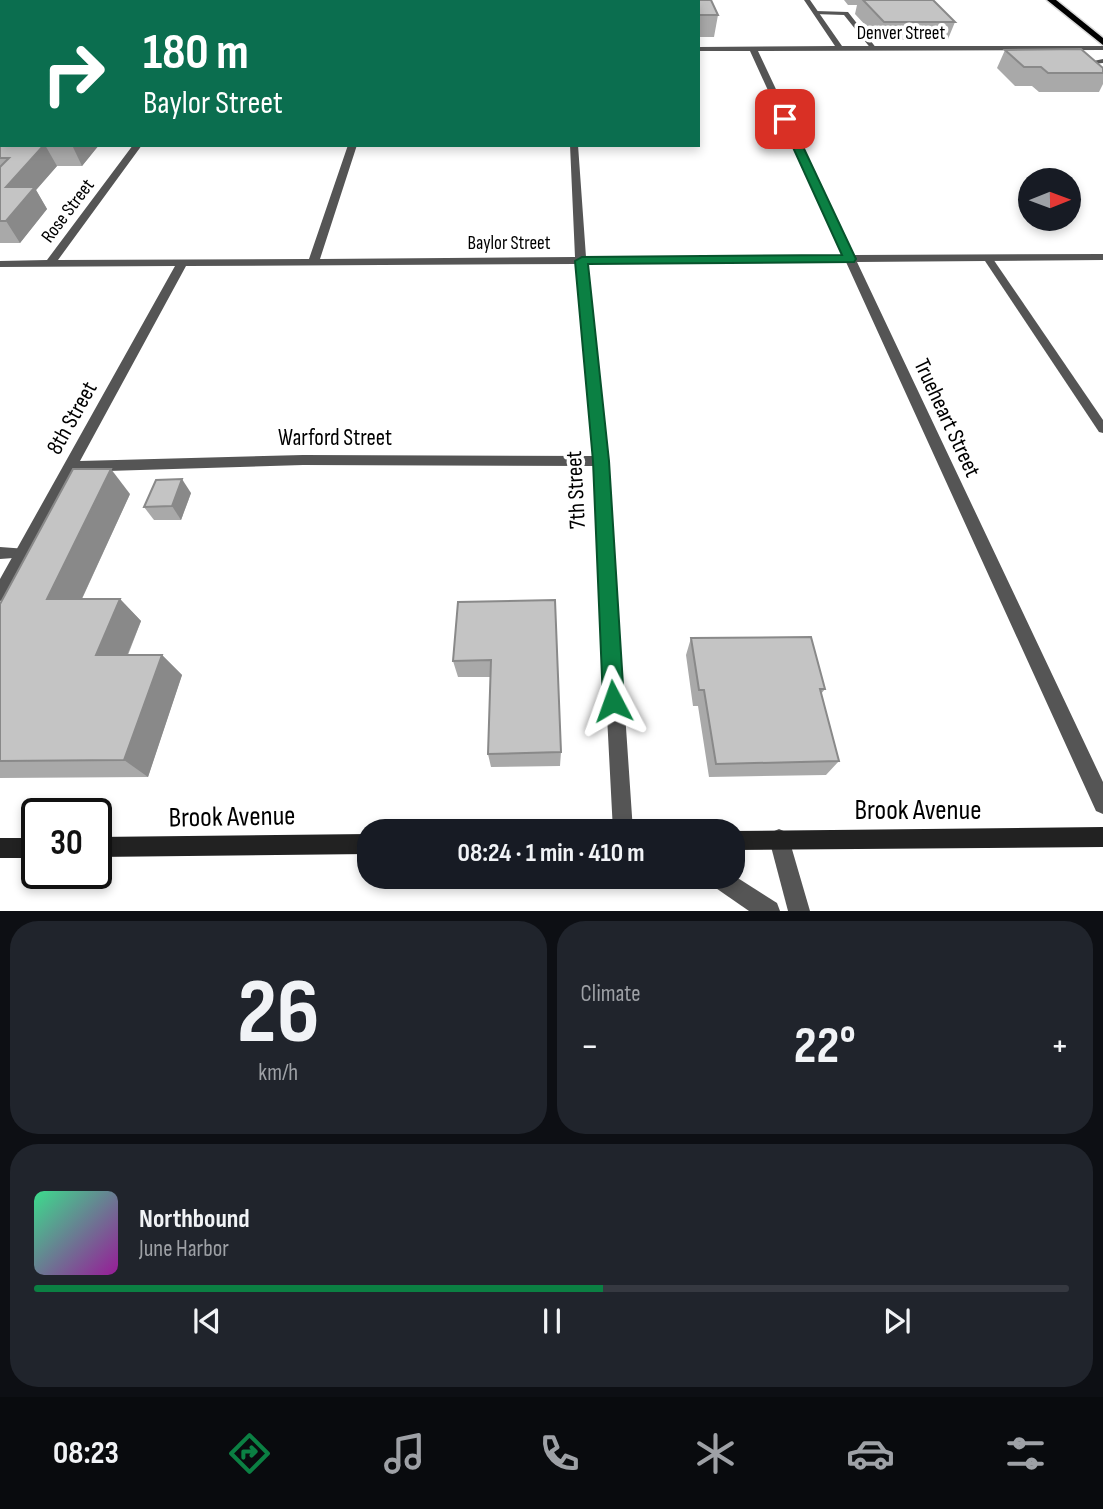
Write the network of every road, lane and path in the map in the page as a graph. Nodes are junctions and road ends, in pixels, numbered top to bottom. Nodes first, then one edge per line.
1 (807, 0) edge
2 (1051, 0) edge
3 (816, 13) junction
4 (1103, 42) edge
5 (874, 48) junction
6 (1103, 48) edge
7 (700, 49) edge
8 (753, 49) junction
9 (840, 49) junction
10 (1103, 61) edge
11 (1103, 79) edge
12 (137, 147) edge
13 (353, 147) edge
14 (574, 147) edge
15 (1103, 257) edge
16 (988, 258) junction
17 (850, 259) junction
18 (582, 261) junction
19 (313, 262) junction
20 (51, 263) junction
21 (182, 263) junction
22 (0, 264) edge
23 (1103, 429) edge
24 (601, 461) junction
25 (69, 467) junction
26 (0, 553) edge
27 (22, 553) junction
28 (0, 594) edge
29 (1103, 804) edge
30 (622, 819) edge
31 (1103, 837) edge
32 (779, 839) junction
33 (745, 840) edge
34 (357, 844) edge
35 (112, 847) edge
36 (0, 848) edge
37 (21, 848) edge
38 (735, 889) edge
39 (769, 911) edge
40 (799, 911) edge

1 - 3 street
2 - 4 main road
3 - 5 lane
3 - 9 street
5 - 6 street, Denver Street
5 - 9 street, Denver Street
7 - 8 street, Denver Street
8 - 9 street, Denver Street
8 - 17 street, Trueheart Street
10 - 11 lane
12 - 20 street, Rose Street
13 - 19 street
14 - 18 street, 7th Street
15 - 16 street, Baylor Street
16 - 17 street, Baylor Street
16 - 23 lane
17 - 18 street, Baylor Street
17 - 29 street, Trueheart Street
18 - 19 street, Baylor Street
18 - 24 street, 7th Street
19 - 21 street, Baylor Street
20 - 21 street, Baylor Street
20 - 22 street, Baylor Street
21 - 25 street, 8th Street
24 - 25 street, Warford Street
24 - 30 street, 7th Street
25 - 27 street, 8th Street
26 - 27 lane
27 - 28 street, 8th Street
31 - 32 street, Brook Avenue
32 - 33 street, Brook Avenue
32 - 40 street
34 - 35 street, Brook Avenue
36 - 37 street
38 - 39 street

